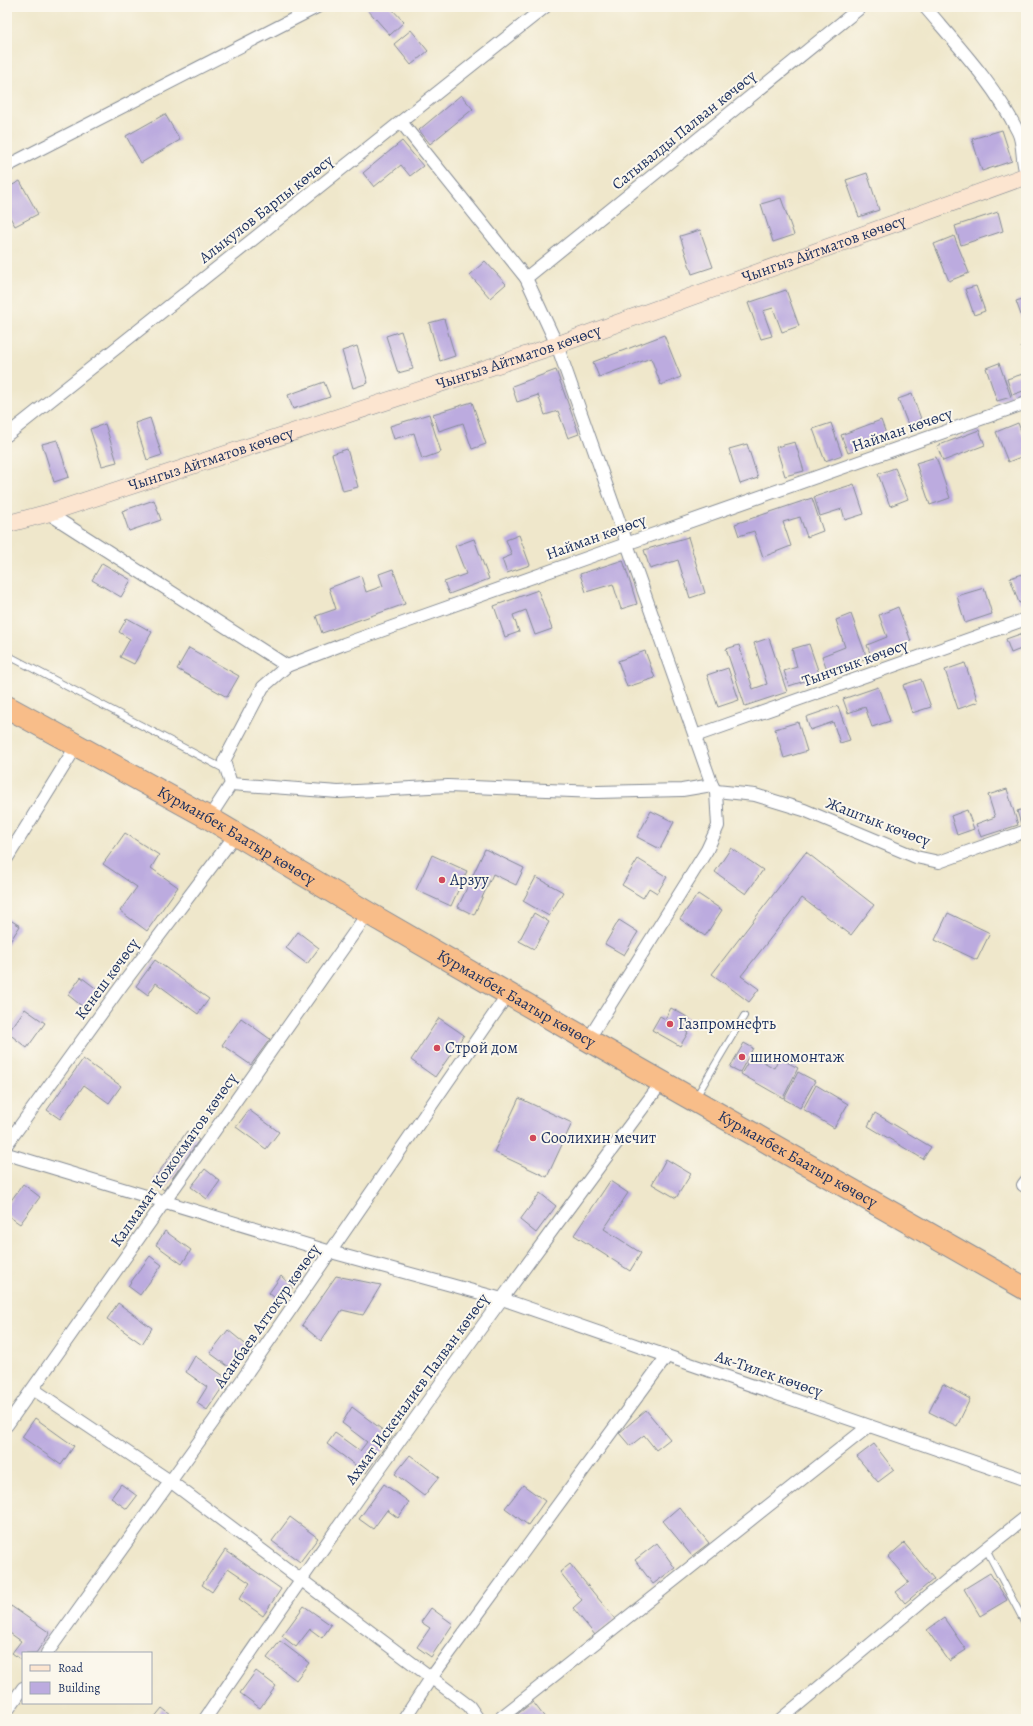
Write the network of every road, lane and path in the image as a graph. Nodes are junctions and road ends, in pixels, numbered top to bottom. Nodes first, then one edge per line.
1 (317, 7) edge
2 (545, 7) edge
3 (861, 7) edge
4 (924, 7) edge
5 (401, 122) junction
6 (1022, 130) edge
7 (7, 166) edge
8 (1026, 173) edge
9 (1026, 176) edge
10 (526, 278) junction
11 (557, 345) junction
12 (1026, 403) edge
13 (7, 435) edge
14 (48, 513) junction
15 (7, 524) edge
16 (626, 544) junction
17 (1026, 619) edge
18 (7, 655) edge
19 (287, 666) junction
20 (7, 708) edge
21 (695, 736) junction
22 (77, 745) junction
23 (226, 766) junction
24 (231, 784) junction
25 (714, 788) junction
26 (209, 818) junction
27 (1026, 831) edge
28 (236, 834) junction
29 (7, 858) edge
30 (368, 913) junction
31 (508, 994) junction
32 (744, 1016) dead end
33 (588, 1040) junction
34 (662, 1082) junction
35 (694, 1100) junction
36 (7, 1144) edge
37 (7, 1154) edge
38 (1026, 1182) edge
39 (1026, 1187) edge
40 (164, 1202) junction
41 (331, 1252) junction
42 (1026, 1289) edge
43 (502, 1299) junction
44 (667, 1356) junction
45 (33, 1389) junction
46 (7, 1425) edge
47 (869, 1426) junction
48 (1026, 1480) edge
49 (170, 1481) junction
50 (1026, 1517) edge
51 (986, 1549) junction
52 (300, 1580) junction
53 (1026, 1625) edge
54 (48, 1652) edge
55 (431, 1678) junction
56 (22, 1689) edge
57 (7, 1711) edge
58 (205, 1719) edge
59 (404, 1719) edge
60 (478, 1719) edge
61 (498, 1719) edge
62 (781, 1719) edge

1 - 7 street
2 - 5 street, Алыкулов Барпы көчөсү
3 - 10 street, Сатывалды Палван көчөсү
4 - 6 street
5 - 10 street
5 - 13 street, Алыкулов Барпы көчөсү
6 - 8 street
9 - 11 main road, Чынгыз Айтматов көчөсү
10 - 11 street
11 - 14 main road, Чынгыз Айтматов көчөсү
11 - 16 street
12 - 16 street, Найман көчөсү
14 - 15 main road, Чынгыз Айтматов көчөсү
14 - 19 street
16 - 19 street, Найман көчөсү
16 - 21 street
17 - 21 street, Тынчтык көчөсү
18 - 23 lane
19 - 23 street, Найман көчөсү
20 - 22 highway, Курманбек Баатыр көчөсү
21 - 25 street
22 - 26 highway, Курманбек Баатыр көчөсү
22 - 29 street
23 - 24 street
24 - 25 street, Жаштык көчөсү
24 - 26 street
25 - 27 street, Жаштык көчөсү
25 - 33 street
26 - 28 highway, Курманбек Баатыр көчөсү
28 - 30 highway, Курманбек Баатыр көчөсү
28 - 36 street, Кенеш көчөсү
30 - 31 highway, Курманбек Баатыр көчөсү
30 - 40 street, Калмамат Кожокматов көчөсү
31 - 33 highway, Курманбек Баатыр көчөсү
31 - 41 street, Асанбаев Аттокур көчөсү
32 - 35 lane
33 - 34 highway, Курманбек Баатыр көчөсү
34 - 35 highway, Курманбек Баатыр көчөсү
34 - 43 street, Ахмат Искеналиев Палван көчөсү
35 - 42 highway, Курманбек Баатыр көчөсү
37 - 40 street, Ак-Тилек көчөсү
38 - 39 street
40 - 41 street, Ак-Тилек көчөсү
40 - 45 street, Калмамат Кожокматов көчөсү
41 - 43 street, Ак-Тилек көчөсү
41 - 49 street, Асанбаев Аттокур көчөсү
43 - 44 street, Ак-Тилек көчөсү
43 - 52 street, Ахмат Искеналиев Палван көчөсү
44 - 47 street, Ак-Тилек көчөсү
44 - 55 street
45 - 46 street, Калмамат Кожокматов көчөсү
45 - 49 street
47 - 48 street, Ак-Тилек көчөсү
47 - 61 street
49 - 52 street
49 - 54 street, Асанбаев Аттокур көчөсү
50 - 51 street
51 - 53 lane
51 - 62 street
52 - 55 street
52 - 58 street, Ахмат Искеналиев Палван көчөсү
55 - 59 street
55 - 60 street
56 - 57 street

